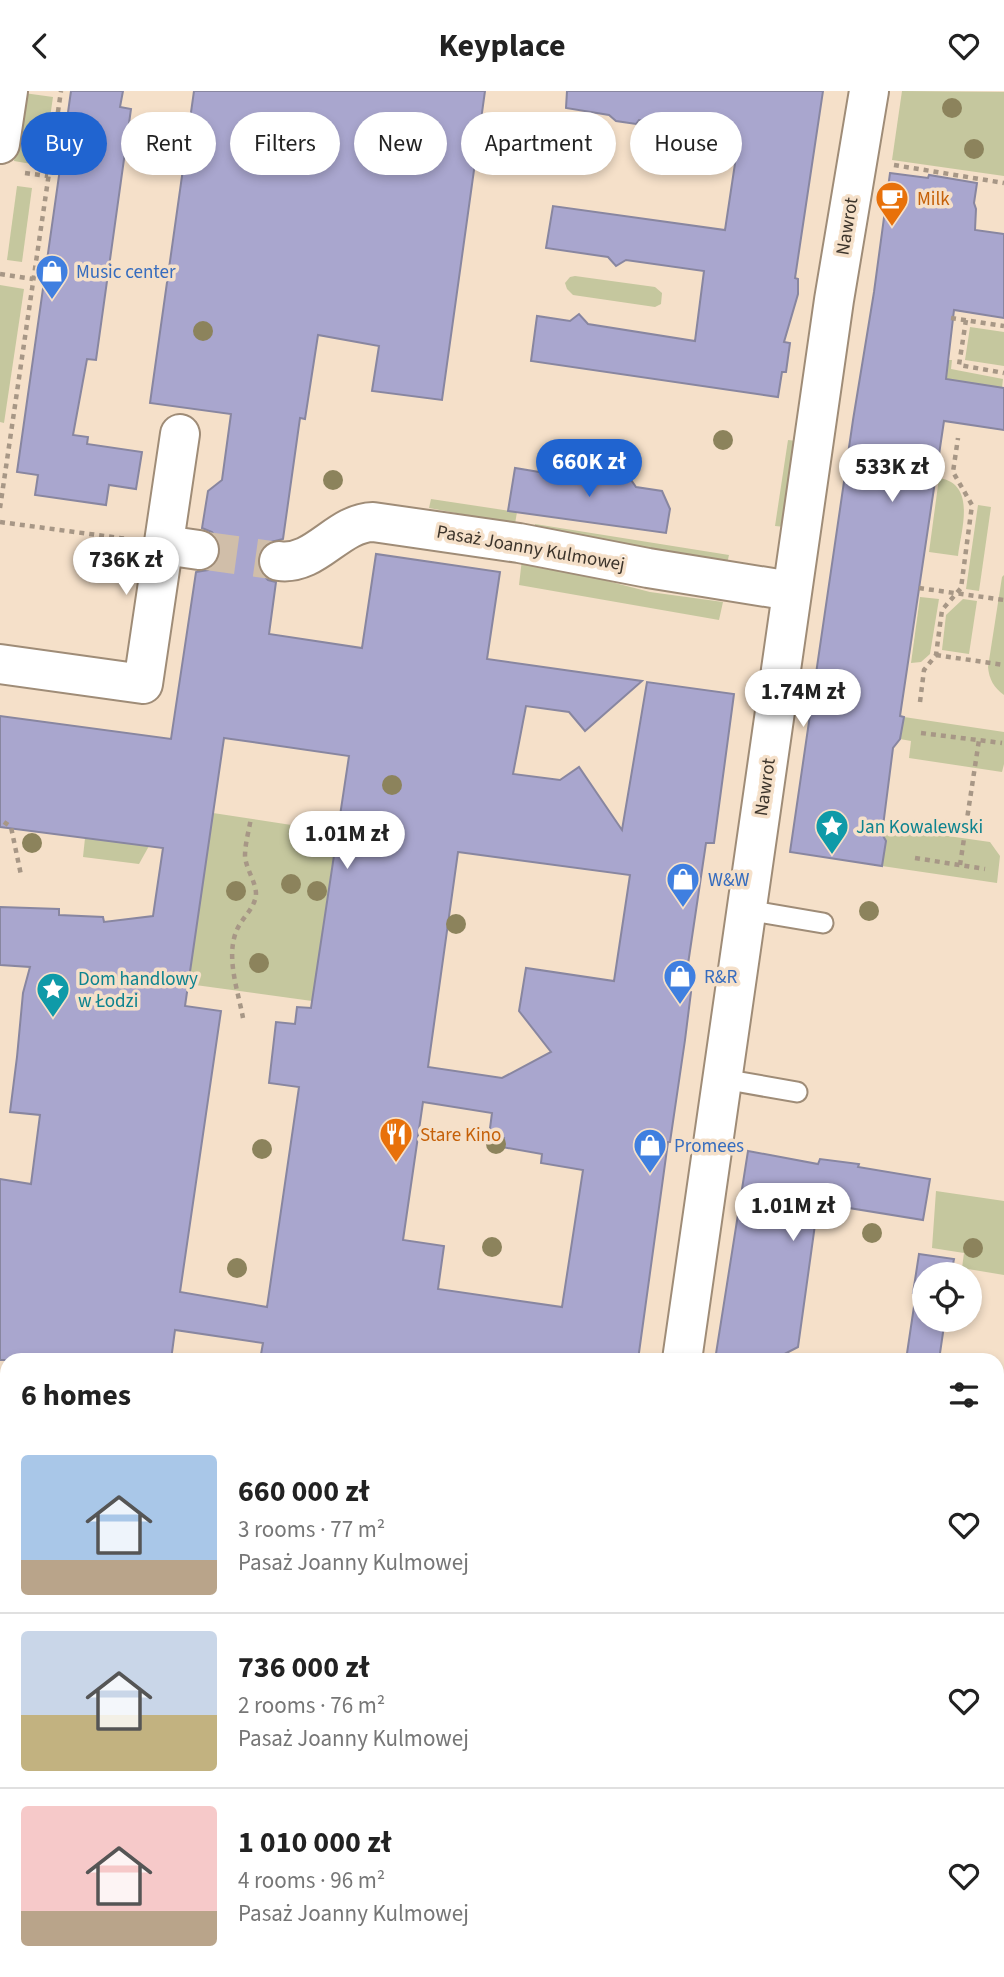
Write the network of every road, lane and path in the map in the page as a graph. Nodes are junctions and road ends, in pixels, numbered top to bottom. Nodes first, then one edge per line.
1 (8, 91) edge
2 (61, 91) edge
3 (869, 91) edge
4 (0, 144) edge
5 (891, 165) dead end
6 (1004, 183) edge
7 (0, 274) edge
8 (33, 279) junction
9 (951, 318) dead end
10 (966, 320) junction
11 (1004, 326) edge
12 (1004, 373) edge
13 (180, 434) dead end
14 (958, 438) dead end
15 (0, 509) edge
16 (0, 522) edge
17 (181, 547) junction
18 (279, 561) tunnel mouth
19 (919, 588) dead end
20 (792, 591) junction
21 (956, 593) junction
22 (1004, 600) edge
23 (936, 655) junction
24 (0, 664) edge
25 (1004, 665) edge
26 (920, 702) dead end
27 (921, 733) dead end
28 (979, 740) junction
29 (1002, 743) dead end
30 (251, 818) dead end
31 (4, 822) dead end
32 (915, 858) dead end
33 (960, 865) junction
34 (985, 869) dead end
35 (21, 875) dead end
36 (747, 909) junction
37 (823, 923) dead end
38 (243, 1019) dead end
39 (723, 1079) junction
40 (797, 1092) dead end
41 (683, 1353) edge

1 - 4 street
2 - 8 path
3 - 20 street, Nawrot
5 - 6 path
7 - 8 path
8 - 15 path
9 - 10 path
10 - 11 path
10 - 12 path
13 - 17 street
14 - 21 path
16 - 17 path
17 - 24 street
18 - 20 street, Pasaż Joanny Kulmowej
19 - 21 path
20 - 36 street, Nawrot
21 - 22 path
21 - 23 path
23 - 25 path
23 - 26 path
27 - 28 path
28 - 29 path
28 - 33 path
30 - 38 path
31 - 35 path
32 - 33 path
33 - 34 path
36 - 37 lane
36 - 39 street, Nawrot
39 - 40 lane
39 - 41 street, Nawrot

